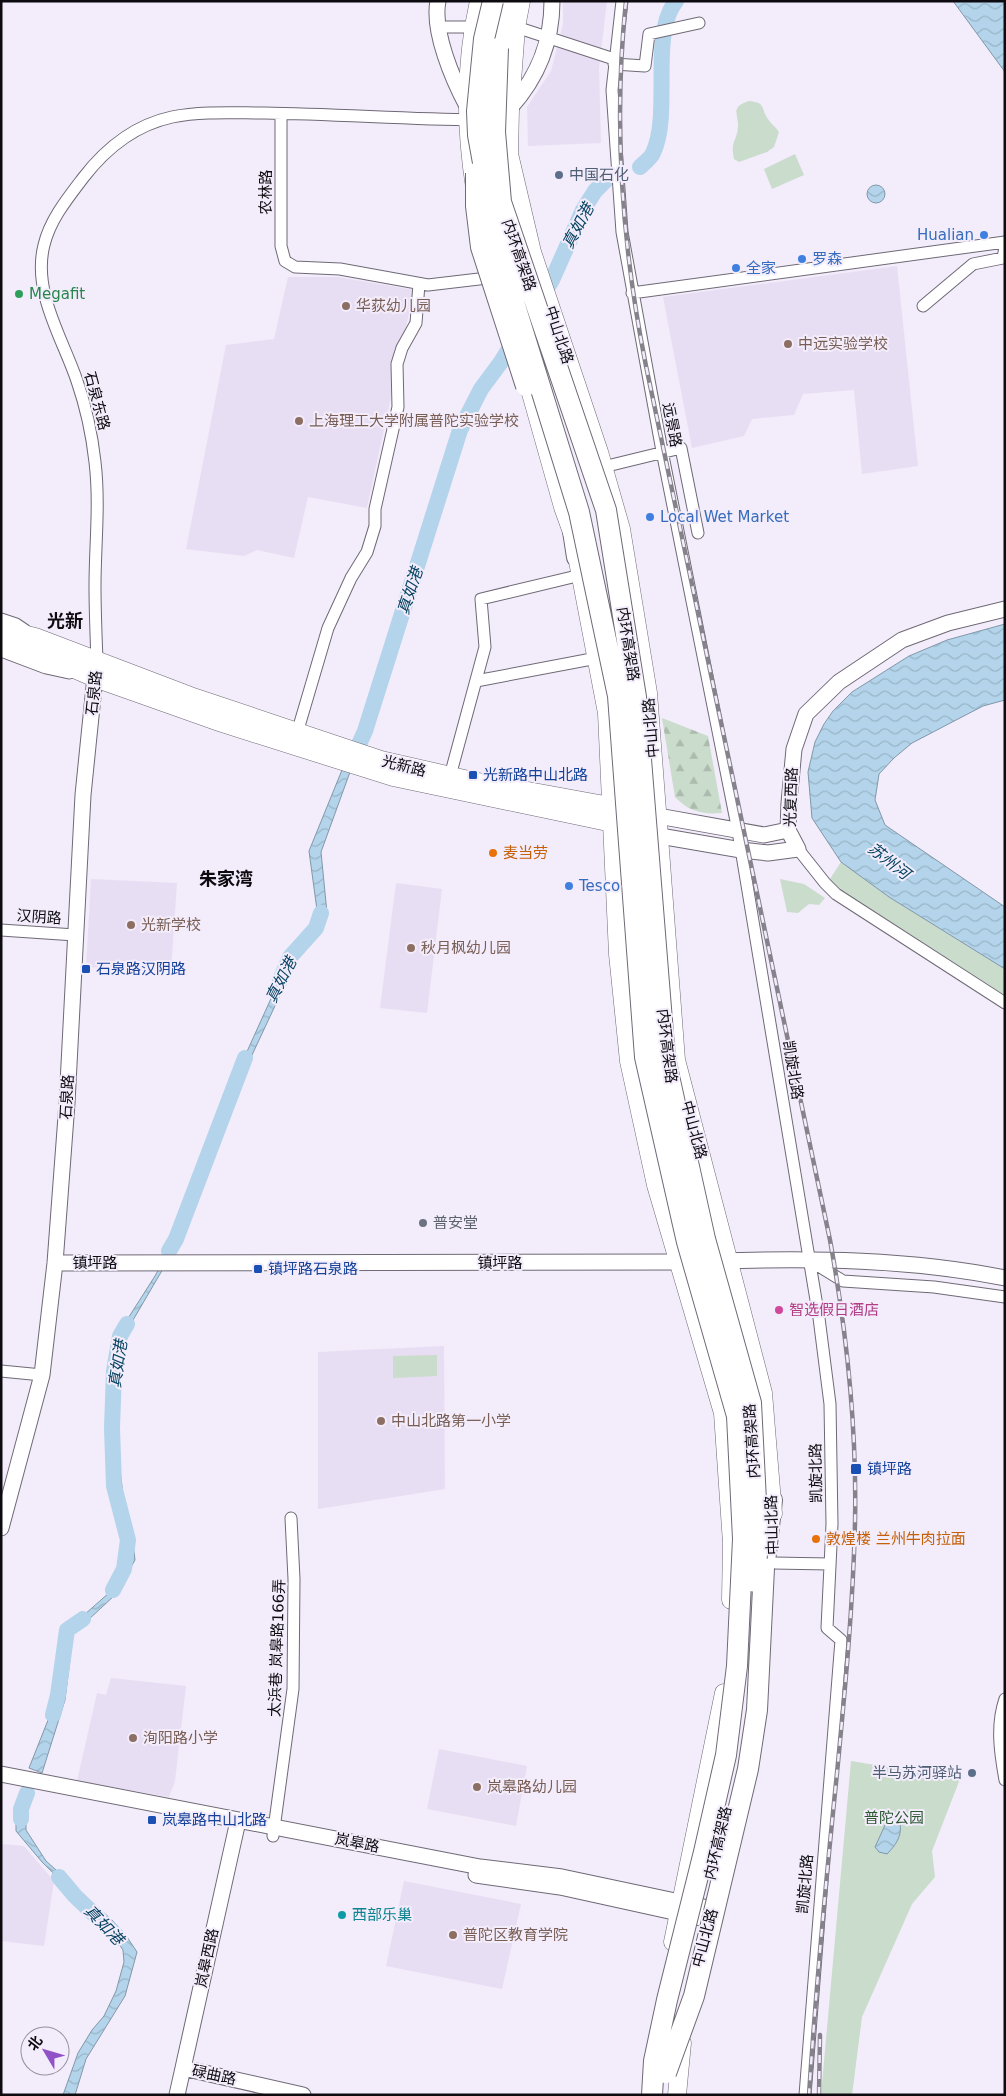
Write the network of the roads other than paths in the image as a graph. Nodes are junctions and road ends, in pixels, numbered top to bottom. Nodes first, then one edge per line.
1 (438, 1) edge
2 (479, 1) edge
3 (493, 1) edge
4 (508, 1) edge
5 (521, 1) edge
6 (552, 1) edge
7 (622, 1) edge
8 (699, 23) dead end
9 (439, 27) junction
10 (473, 27) junction
11 (516, 27) junction
12 (549, 38) junction
13 (614, 62) junction
14 (470, 112) junction
15 (281, 114) junction
16 (510, 114) junction
17 (1005, 242) edge
18 (1005, 247) edge
19 (419, 284) junction
20 (501, 285) junction
21 (632, 293) junction
22 (923, 306) dead end
23 (662, 451) junction
24 (603, 467) junction
25 (698, 533) dead end
26 (579, 566) junction
27 (1005, 609) edge
28 (1, 618) edge
29 (1, 628) edge
30 (35, 637) junction
31 (1, 640) edge
32 (1, 651) edge
33 (597, 658) junction
34 (97, 660) junction
35 (95, 678) junction
36 (476, 681) junction
37 (306, 741) junction
38 (357, 759) junction
39 (450, 776) junction
40 (612, 814) junction
41 (658, 816) junction
42 (788, 830) junction
43 (738, 831) junction
44 (660, 836) junction
45 (798, 849) junction
46 (741, 850) junction
47 (1, 930) edge
48 (75, 935) junction
49 (1005, 1003) edge
50 (809, 1260) junction
51 (729, 1261) junction
52 (679, 1262) junction
53 (55, 1263) junction
54 (1005, 1278) edge
55 (1005, 1297) edge
56 (1, 1371) edge
57 (42, 1375) junction
58 (772, 1500) joint
59 (291, 1518) dead end
60 (1, 1528) edge
61 (830, 1564) junction
62 (769, 1565) junction
63 (1005, 1699) edge
64 (1, 1774) edge
65 (1005, 1780) edge
66 (1, 1782) edge
67 (104, 1799) junction
68 (237, 1825) junction
69 (273, 1832) junction
70 (679, 1907) junction
71 (712, 1915) junction
72 (183, 2068) junction
73 (666, 2072) junction
74 (177, 2095) edge
75 (304, 2095) edge
76 (645, 2095) edge
77 (652, 2095) edge
78 (664, 2095) edge
79 (677, 2095) edge
80 (805, 2095) edge

1 - 9 main road, 中山北路
2 - 10 main road, 中山北路
3 - 14 highway, 内环高架路, bridge
4 - 73 highway, 内环高架路, bridge
5 - 11 main road, 中山北路
6 - 12 main road
7 - 13 street, 远景路
8 - 13 street
9 - 10 street
9 - 14 main road, 中山北路
10 - 14 main road, 中山北路
11 - 12 street
11 - 16 main road, 中山北路
12 - 13 street
12 - 16 main road
13 - 21 street, 远景路
14 - 15 street
14 - 16 street
14 - 20 main road, 中山北路
14 - 26 highway, bridge
14 - 77 highway, 内环高架路, bridge
15 - 19 street, 农林路
15 - 34 street, 石泉东路
16 - 24 main road, 中山北路
17 - 21 street
18 - 22 street
19 - 20 street, 农林路
19 - 37 street
20 - 26 main road, 中山北路
21 - 23 street, 远景路
23 - 24 street
23 - 25 street
23 - 43 street, 远景路
24 - 41 main road, 中山北路
26 - 33 main road, 中山北路
26 - 36 street
27 - 42 main road, 光复西路
28 - 30 street, 光新路
29 - 30 main road, 光新路
30 - 34 main road, 光新路
31 - 35 main road, 光新路
32 - 35 street, 光新路
33 - 36 street
33 - 40 main road, 中山北路
34 - 35 main road, 石泉路
34 - 37 main road, 光新路
35 - 37 main road, 光新路
35 - 48 main road, 石泉路
36 - 39 street
37 - 38 main road, 光新路
38 - 39 main road, 光新路
38 - 40 main road, 光新路
39 - 40 main road, 光新路
40 - 41 main road, 光新路
40 - 44 main road, 光新路
40 - 52 main road, 中山北路
41 - 43 main road, 光新路
41 - 44 main road, 中山北路
42 - 43 main road, 光新路
42 - 45 main road, 光复西路
43 - 46 street, 远景路
44 - 46 main road, 光新路
44 - 51 main road, 中山北路
45 - 46 main road, 光新路
45 - 49 street, 光复西路
46 - 50 street, 凯旋北路
47 - 48 street, 汉阴路
48 - 53 main road, 石泉路
50 - 51 main road, 镇坪路
50 - 54 main road, 镇坪路
50 - 55 street
50 - 61 street, 凯旋北路
51 - 52 main road, 镇坪路
51 - 58 main road, 中山北路
52 - 53 main road, 镇坪路
52 - 70 main road, 中山北路
53 - 57 main road, 石泉路
56 - 57 street
57 - 60 main road, 石泉路
58 - 62 highway
59 - 69 street, 太浜巷 岚皋路166弄
61 - 62 street
61 - 80 street, 凯旋北路
62 - 71 main road, 中山北路
62 - 73 highway, bridge
63 - 65 street
64 - 67 main road, 岚皋路
66 - 67 main road, 岚皋路
67 - 68 main road, 岚皋路
68 - 69 main road, 岚皋路
68 - 72 main road, 岚皋西路
69 - 70 main road, 岚皋路
70 - 71 main road, 岚皋路
70 - 76 main road, 中山北路
71 - 79 main road, 中山北路
72 - 74 main road, 岚皋西路
72 - 75 main road, 碌曲路
73 - 78 highway, 内环高架路

